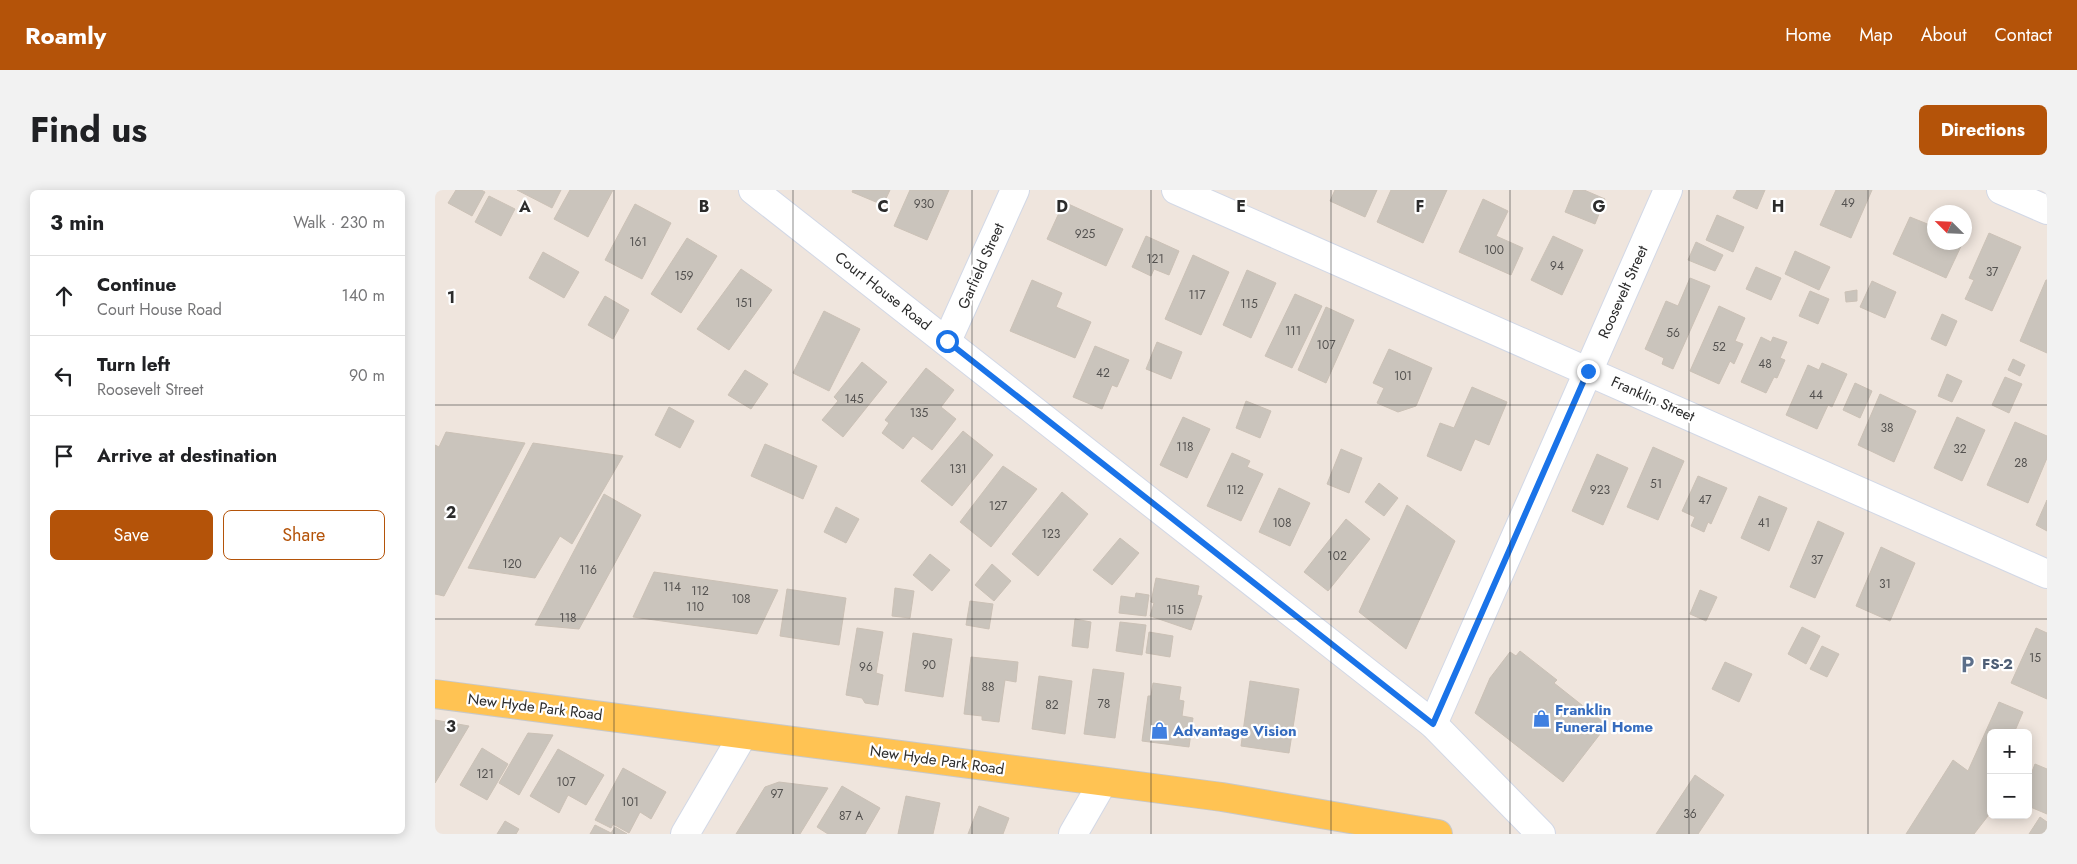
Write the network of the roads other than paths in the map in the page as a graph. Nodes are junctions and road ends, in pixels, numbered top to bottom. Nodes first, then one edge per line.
1 (753, 190) edge
2 (1015, 190) edge
3 (1176, 190) edge
4 (1668, 190) edge
5 (2001, 190) edge
6 (2047, 210) edge
7 (947, 341) junction
8 (1588, 371) junction
9 (2047, 574) edge
10 (435, 694) edge
11 (1433, 724) junction
12 (743, 735) junction
13 (1103, 782) junction
14 (685, 834) edge
15 (1073, 834) edge
16 (1438, 834) edge
17 (1541, 834) edge

1 - 7 street, Court House Road
2 - 7 street, Garfield Street
3 - 8 street, Franklin Street
4 - 8 street, Roosevelt Street
5 - 6 street
7 - 11 street, Court House Road
8 - 9 street, Franklin Street
8 - 11 street, Roosevelt Street
10 - 12 main road, New Hyde Park Road
11 - 17 street, Court House Road
12 - 13 main road, New Hyde Park Road
12 - 14 street
13 - 15 street
13 - 16 main road, New Hyde Park Road

